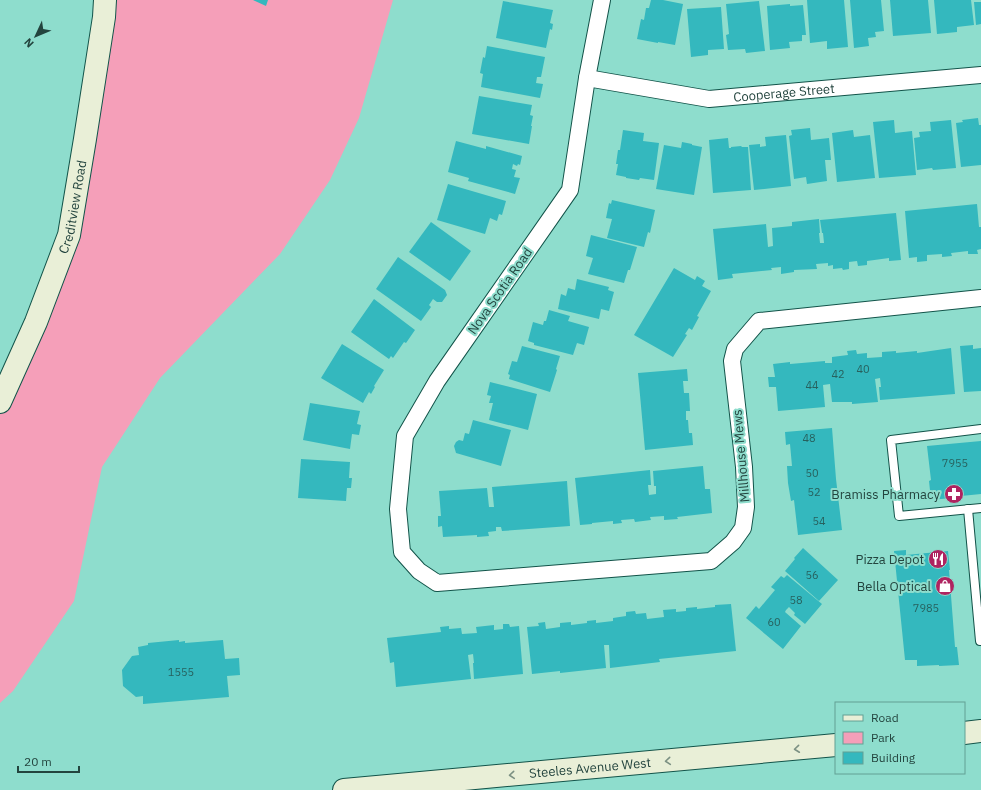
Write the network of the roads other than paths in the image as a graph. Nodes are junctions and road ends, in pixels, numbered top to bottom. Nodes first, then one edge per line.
1 (104, 0) edge
2 (602, 0) edge
3 (981, 75) edge
4 (587, 78) junction
5 (981, 298) edge
6 (0, 402) edge
7 (981, 429) edge
8 (981, 508) edge
9 (968, 509) junction
10 (419, 571) joint
11 (981, 641) edge
12 (981, 731) edge
13 (965, 732) edge
14 (835, 745) edge
15 (348, 790) edge

1 - 6 main road, Creditview Road
2 - 4 street, Nova Scotia Road
3 - 4 street, Cooperage Street
4 - 10 street, Nova Scotia Road
5 - 10 street, Millhouse Mews
7 - 9 lane
8 - 9 lane
9 - 11 lane
12 - 13 main road
14 -> 15 main road, Steeles Avenue West

